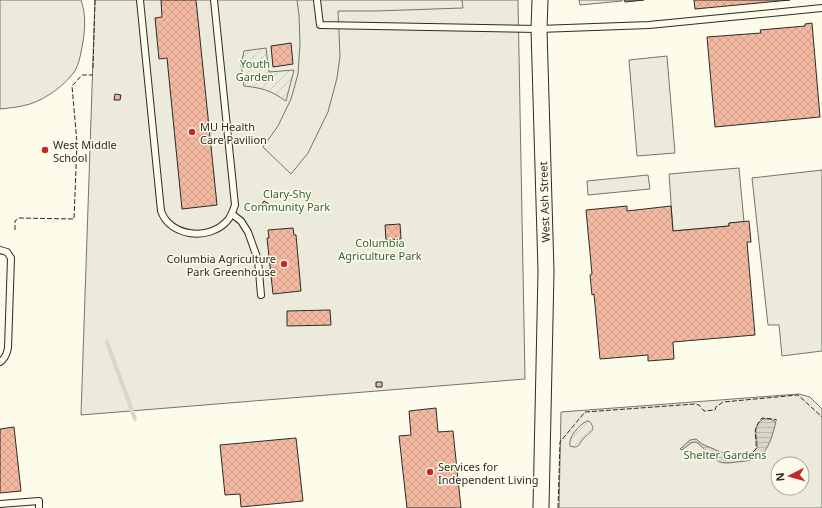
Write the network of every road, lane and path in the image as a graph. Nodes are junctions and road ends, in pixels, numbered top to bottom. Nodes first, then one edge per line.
1 (140, 0) edge
2 (214, 0) edge
3 (317, 0) edge
4 (540, 0) edge
5 (822, 8) edge
6 (539, 29) junction
7 (232, 214) junction
8 (0, 250) edge
9 (261, 295) dead end
10 (0, 362) edge
11 (0, 504) edge
12 (39, 505) edge
13 (45, 508) edge
14 (541, 508) edge

1 - 7 lane
2 - 7 lane
3 - 6 lane
4 - 6 street, West Ash Street
5 - 6 lane
6 - 14 street, West Ash Street
7 - 9 lane
8 - 10 lane
11 - 12 lane
12 - 13 lane

